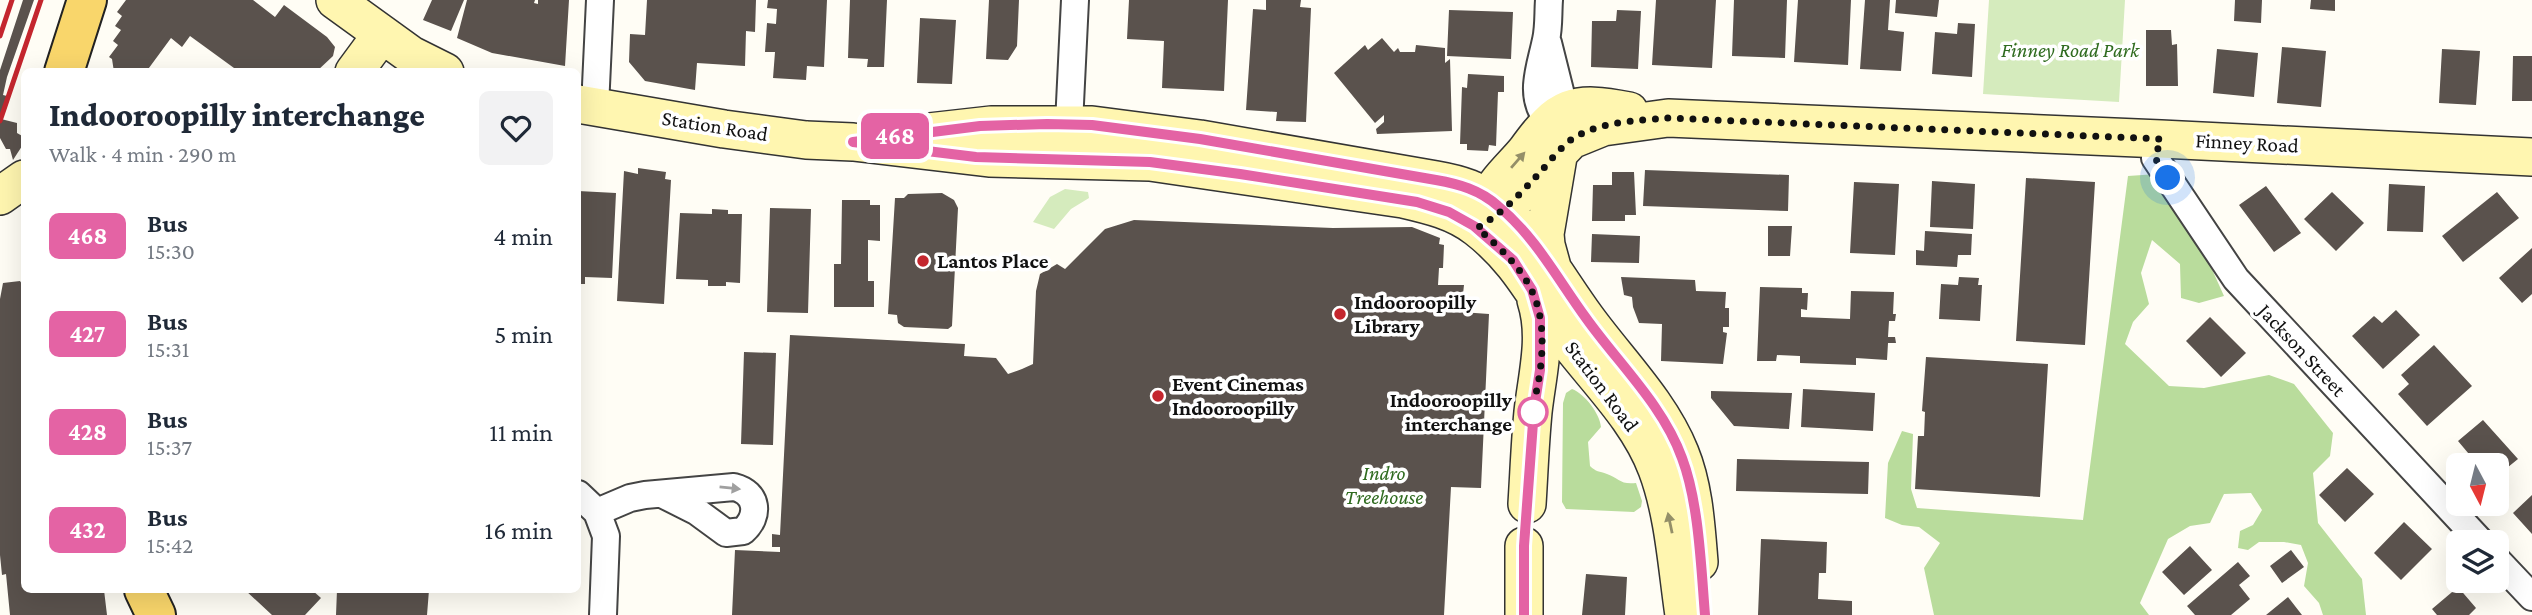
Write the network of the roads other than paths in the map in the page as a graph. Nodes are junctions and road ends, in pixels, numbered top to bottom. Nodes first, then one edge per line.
1 (335, 0) edge
2 (600, 0) edge
3 (1075, 0) edge
4 (1549, 0) edge
5 (85, 5) edge
6 (382, 34) junction
7 (404, 63) edge
8 (65, 68) edge
9 (89, 68) edge
10 (357, 68) edge
11 (427, 68) edge
12 (586, 106) edge
13 (1668, 118) junction
14 (1560, 132) junction
15 (2161, 139) junction
16 (1068, 142) junction
17 (2532, 158) edge
18 (21, 181) edge
19 (0, 196) edge
20 (21, 210) edge
21 (0, 213) edge
22 (1485, 215) junction
23 (1542, 279) junction
24 (1568, 342) junction
25 (1605, 344) junction
26 (1540, 370) junction
27 (662, 495) dead end
28 (587, 503) edge
29 (1527, 504) dead end
30 (2470, 530) edge
31 (1524, 546) dead end
32 (2509, 573) edge
33 (145, 593) edge
34 (169, 593) edge
35 (2532, 597) edge
36 (156, 615) edge
37 (165, 615) edge
38 (603, 615) edge
39 (1524, 615) edge
40 (1684, 615) edge
41 (1704, 615) edge

1 - 6 street
2 - 12 street
3 - 16 street
4 - 14 street
5 - 8 main road
5 - 9 main road
6 - 7 street
6 - 10 street
7 - 11 street
12 - 16 street, Station Road
13 - 14 street, Finney Road
13 - 14 street, Finney Road
13 - 15 street, Finney Road
14 - 22 street
14 - 23 street
15 - 17 street, Finney Road
15 - 30 street, Jackson Street
16 - 22 street, Station Road
18 - 19 street
20 - 21 street
22 - 23 street, Station Road
23 - 24 street, Station Road
23 - 25 street, Station Road
23 - 26 street
24 - 25 street
24 - 26 street
40 -> 24 street, Station Road
25 - 41 street, Station Road
26 - 29 street
27 - 28 street
28 - 38 street
31 - 39 street
32 - 35 street
33 - 36 main road
34 - 37 main road

